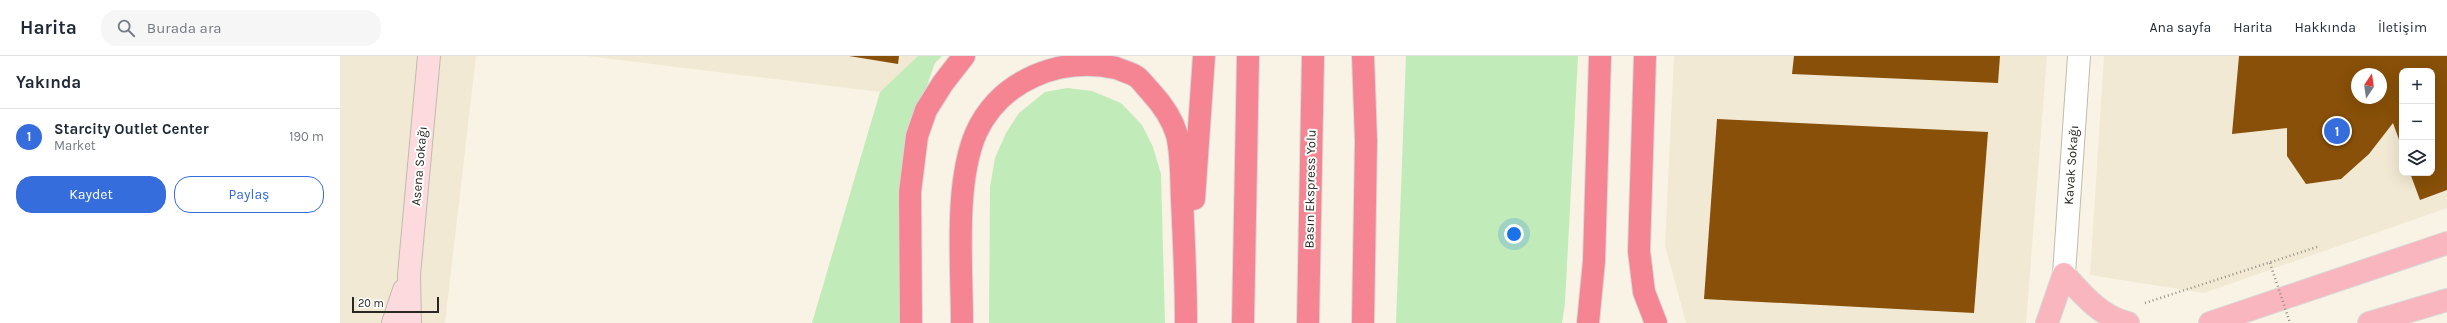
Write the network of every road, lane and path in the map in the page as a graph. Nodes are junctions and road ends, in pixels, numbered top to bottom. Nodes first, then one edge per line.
1 (429, 56) edge
2 (964, 56) edge
3 (1204, 56) edge
4 (1248, 56) edge
5 (1313, 56) edge
6 (1363, 56) edge
7 (1378, 56) edge
8 (1600, 56) edge
9 (1645, 56) edge
10 (2079, 56) edge
11 (1366, 141) junction
12 (2447, 243) edge
13 (2320, 246) dead end
14 (2270, 263) junction
15 (1186, 270) junction
16 (2064, 274) junction
17 (409, 275) junction
18 (2447, 300) edge
19 (2109, 314) junction
20 (393, 323) edge
21 (410, 323) edge
22 (911, 323) edge
23 (962, 323) edge
24 (1186, 323) edge
25 (1244, 323) edge
26 (1308, 323) edge
27 (1364, 323) edge
28 (1588, 323) edge
29 (1656, 323) edge
30 (2047, 323) edge
31 (2128, 323) edge
32 (2210, 323) edge
33 (2290, 323) edge
34 (2369, 323) edge

1 - 17 main road, Asena Sokağı
2 - 22 highway
3 - 15 highway
4 - 25 highway
5 - 26 highway, Basın Ekspress Yolu
6 - 11 highway
7 - 11 highway
8 - 28 highway
9 - 29 highway
10 - 16 street, Kavak Sokağı
11 - 27 highway
12 - 32 main road
13 - 14 path
14 - 19 path
14 - 33 path, bridge
15 - 23 highway
15 - 24 highway
16 - 19 main road
16 - 30 main road
17 - 20 main road
17 - 21 main road
18 - 34 main road
19 - 31 main road

